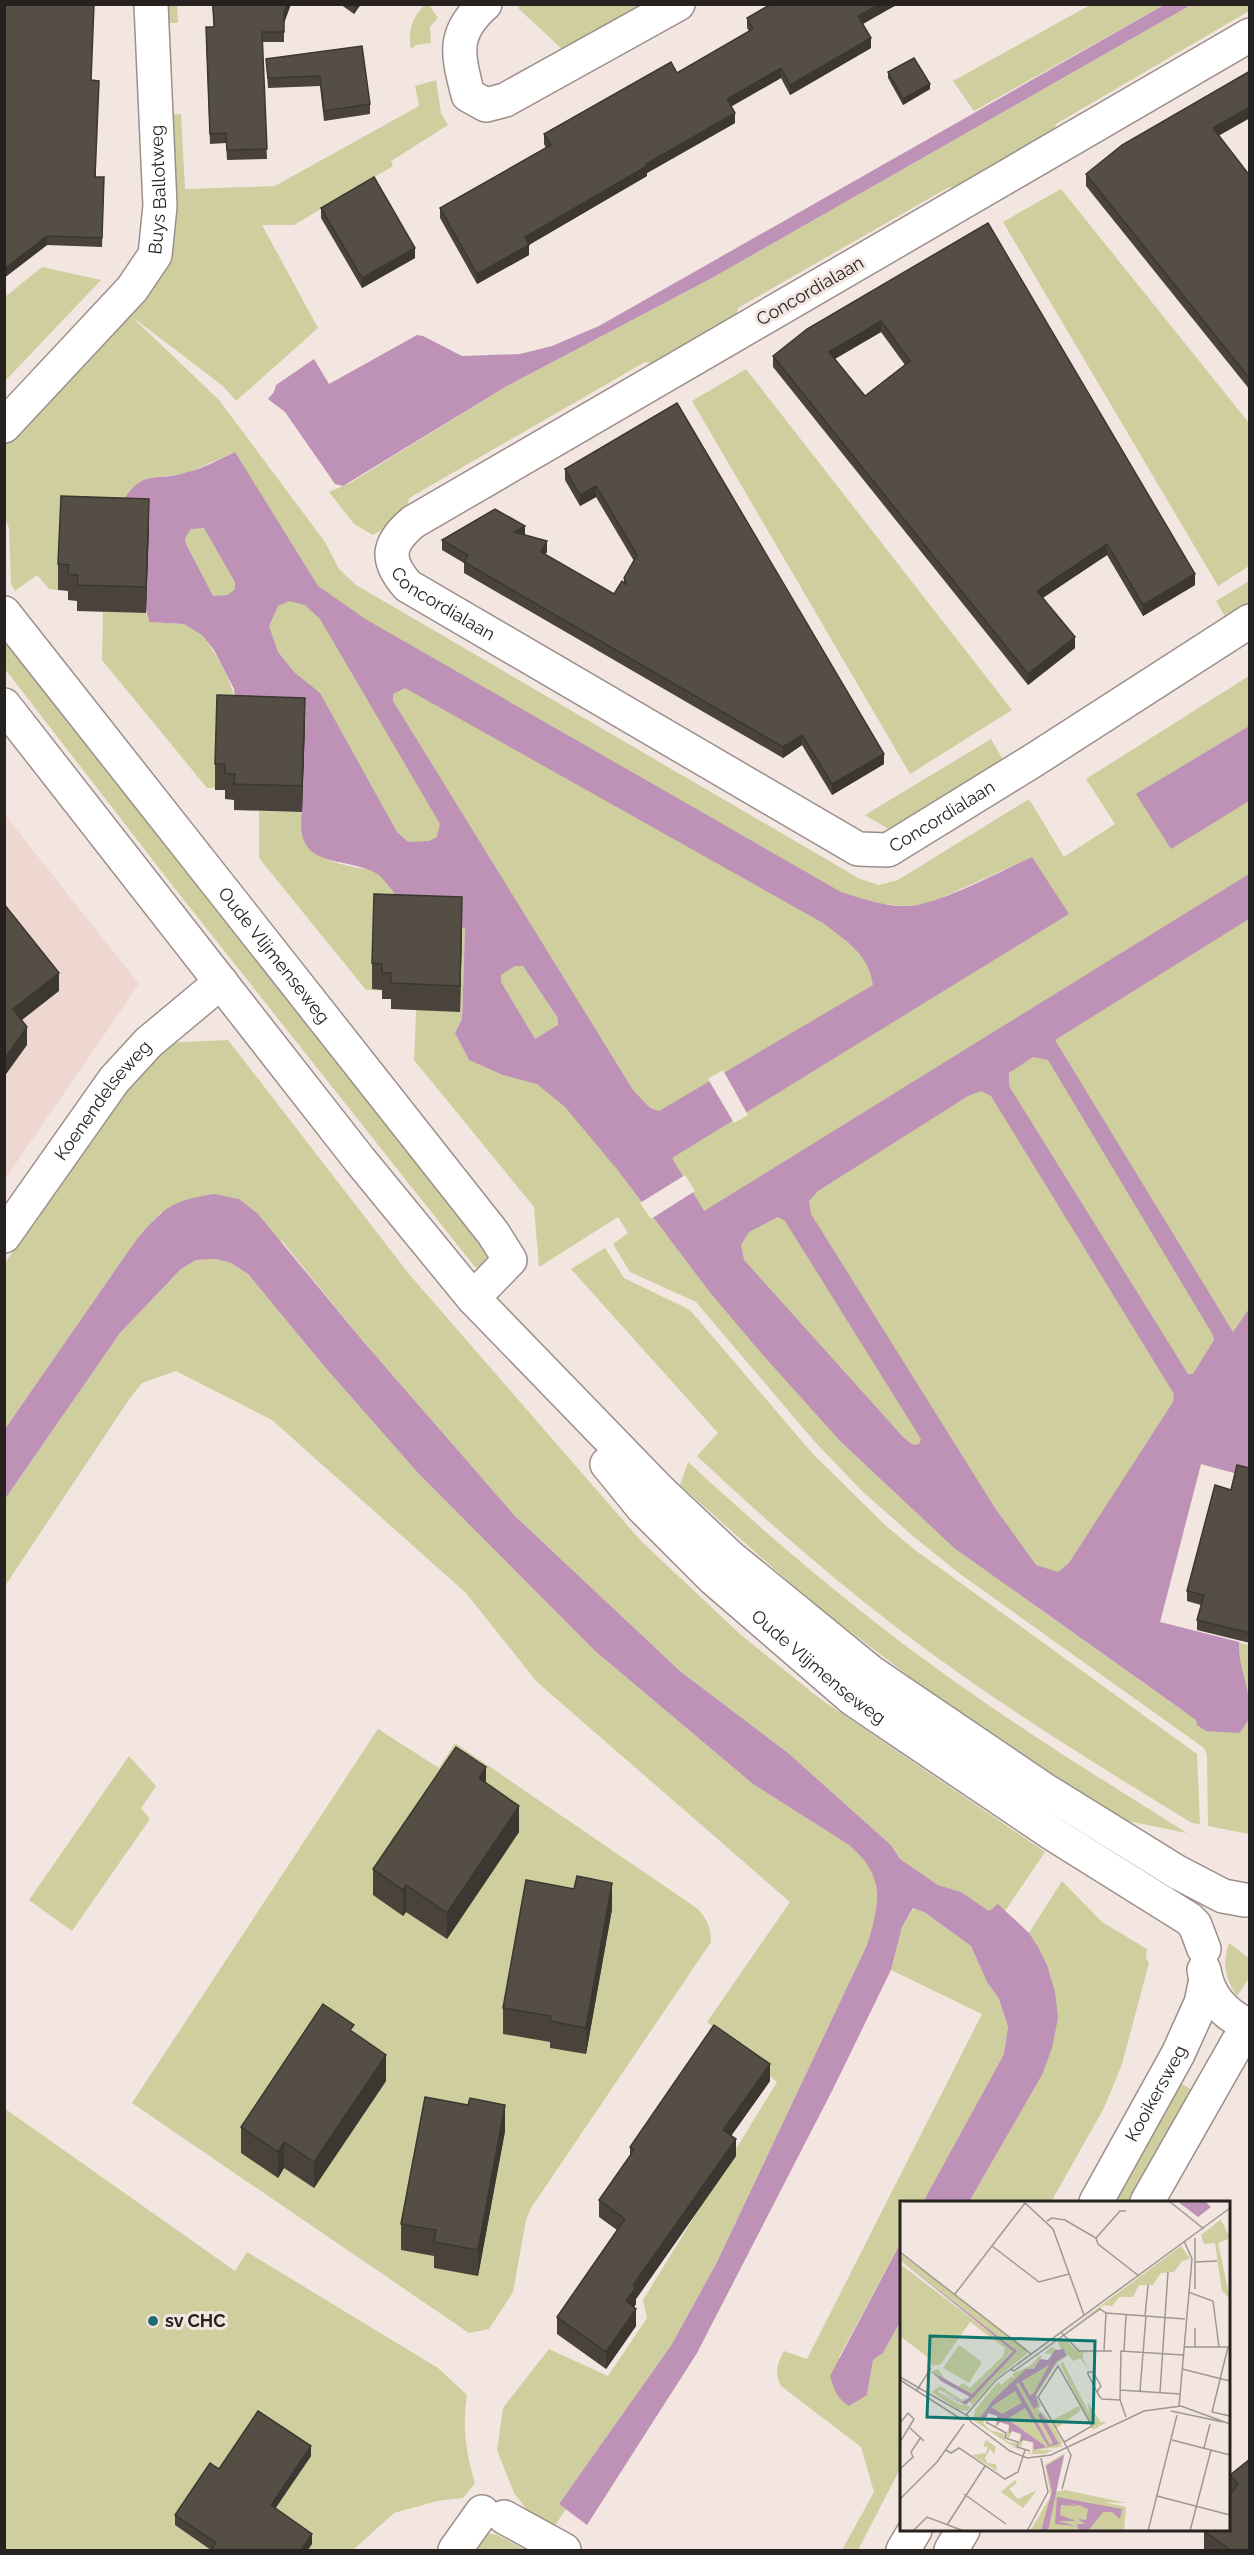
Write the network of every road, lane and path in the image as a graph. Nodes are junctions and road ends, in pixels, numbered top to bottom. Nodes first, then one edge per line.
1 (151, 4) edge
2 (485, 4) edge
3 (678, 4) edge
4 (1250, 35) edge
5 (4, 426) edge
6 (4, 613) edge
7 (1250, 621) edge
8 (4, 705) edge
9 (221, 982) junction
10 (4, 1236) edge
11 (482, 1307) junction
12 (1247, 1899) edge
13 (1205, 1964) junction
14 (1250, 2026) edge
15 (1250, 2033) edge
16 (1097, 2201) edge
17 (1148, 2201) edge
18 (914, 2531) edge
19 (962, 2531) edge
20 (455, 2550) edge
21 (564, 2550) edge
22 (903, 2550) edge
23 (951, 2550) edge

1 - 5 street, Buys Ballotweg
2 - 3 street
4 - 7 street, Concordialaan
6 - 11 street, Oude Vlijmenseweg
8 - 9 street, Oude Vlijmenseweg
9 - 10 street, Koenendelseweg
9 - 11 street, Oude Vlijmenseweg
11 - 12 street, Oude Vlijmenseweg
11 - 13 street, Oude Vlijmenseweg
12 - 13 street, Kooikersweg
13 - 14 street, Oude Vlijmenseweg
13 - 16 street, Kooikersweg
15 - 17 street
18 - 22 street
19 - 23 street
20 - 21 street

